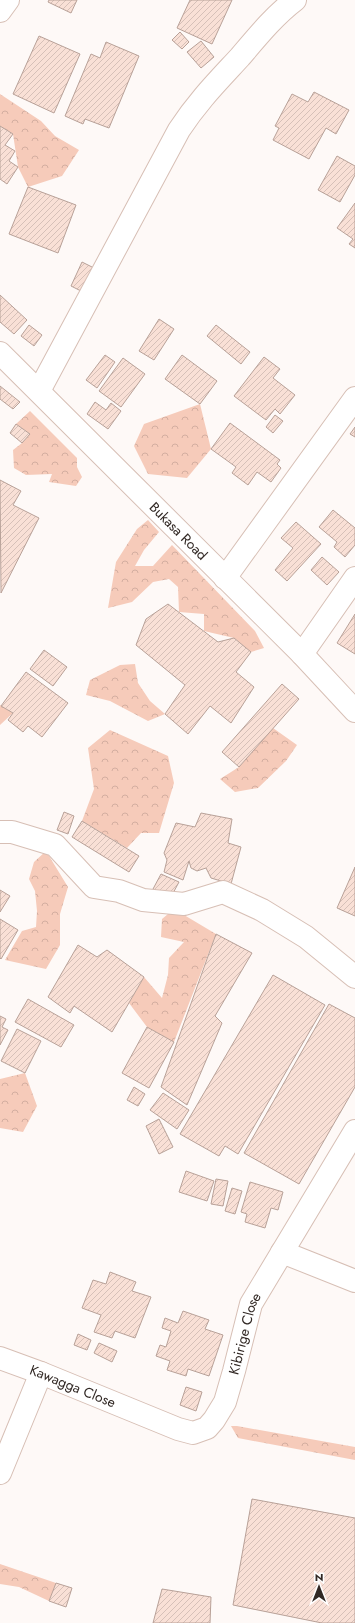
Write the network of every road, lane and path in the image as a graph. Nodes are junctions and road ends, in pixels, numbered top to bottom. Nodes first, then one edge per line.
1 (8, 0) edge
2 (295, 0) edge
3 (0, 11) edge
4 (1, 355) edge
5 (39, 391) junction
6 (355, 398) edge
7 (225, 578) junction
8 (355, 578) edge
9 (302, 654) junction
10 (355, 711) edge
11 (0, 832) edge
12 (355, 977) edge
13 (355, 1131) edge
14 (282, 1252) junction
15 (355, 1280) edge
16 (0, 1358) edge
17 (41, 1373) junction
18 (146, 1416) joint
19 (0, 1473) edge

1 - 3 street
2 - 5 street
4 - 5 street, Bukasa Road
5 - 7 street, Bukasa Road
6 - 7 street
7 - 9 street, Bukasa Road
8 - 9 street
9 - 10 street, Bukasa Road
11 - 12 street
13 - 14 street
14 - 15 street
14 - 18 street, Kibirige Close
16 - 17 street, Kawagga Close
17 - 18 street, Kawagga Close
17 - 19 street

